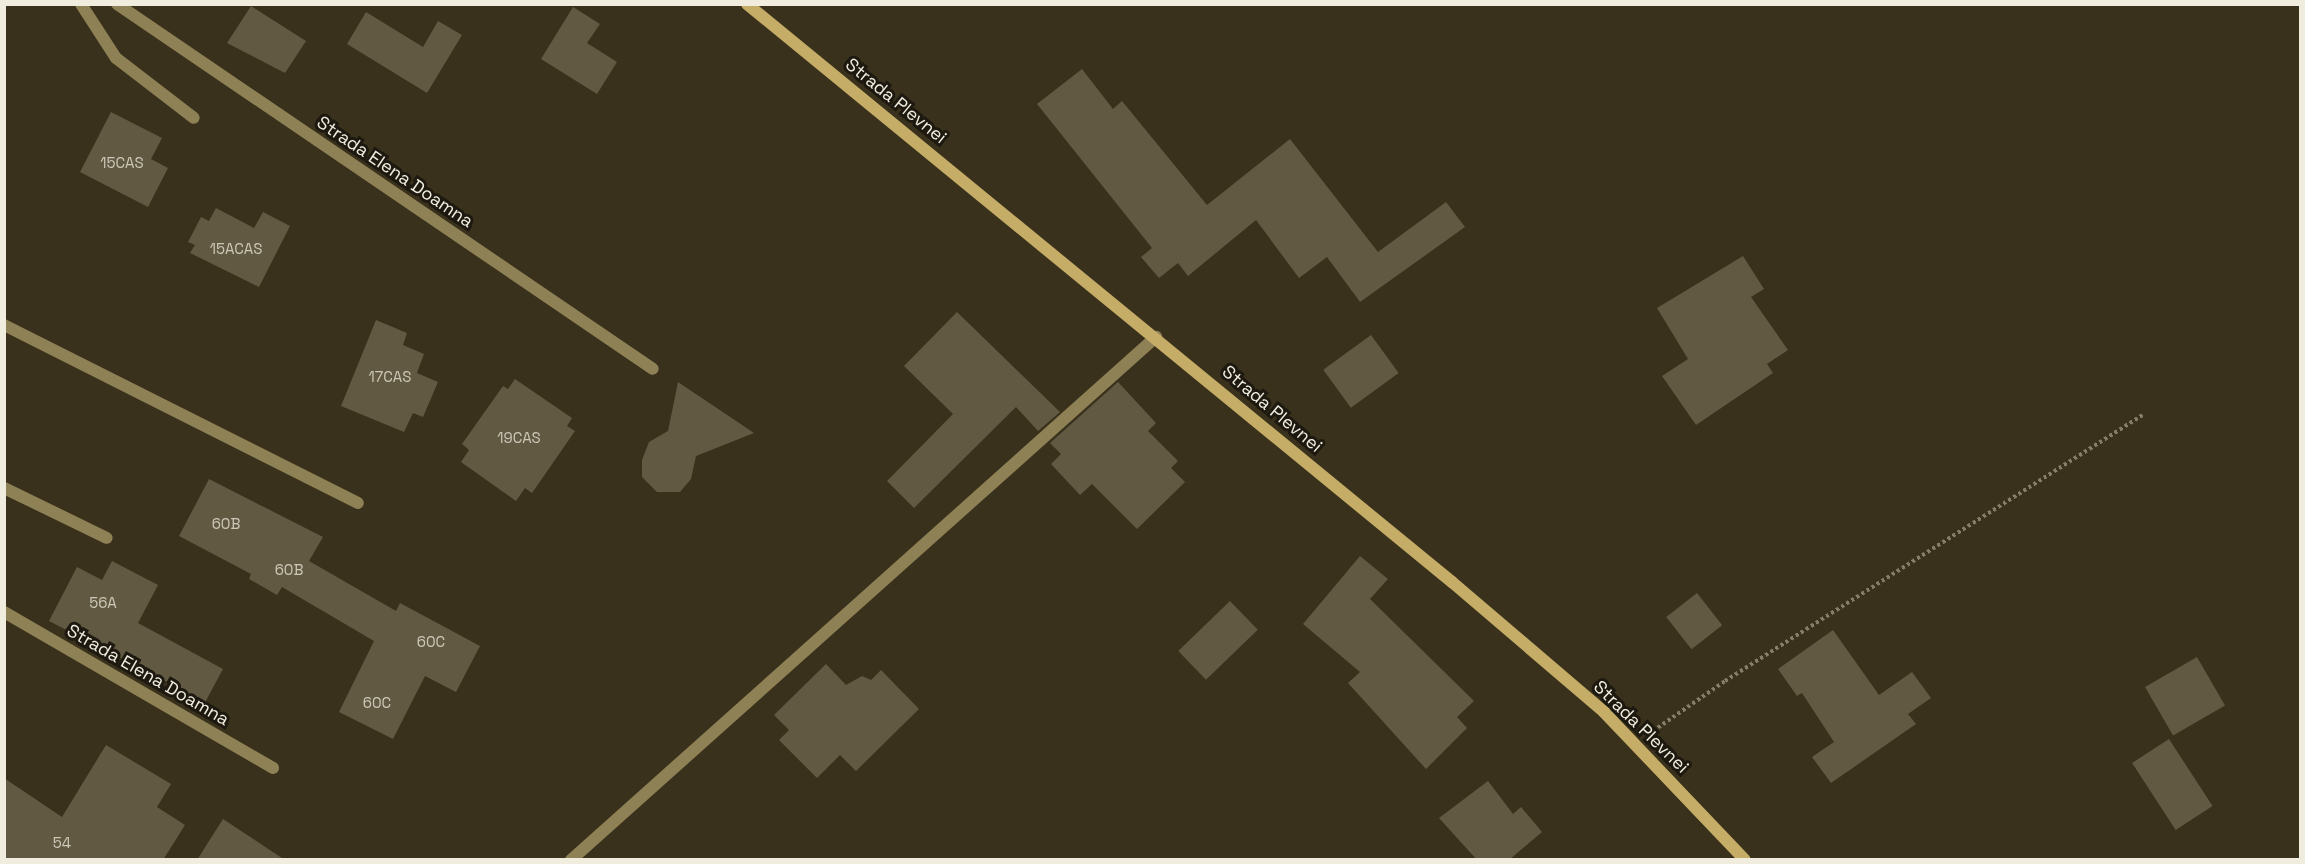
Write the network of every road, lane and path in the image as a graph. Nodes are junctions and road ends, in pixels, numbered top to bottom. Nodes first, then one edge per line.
1 (81, 4) edge
2 (117, 4) edge
3 (751, 7) edge
4 (194, 118) dead end
5 (4, 325) edge
6 (1156, 337) junction
7 (653, 369) dead end
8 (2144, 414) dead end
9 (4, 488) edge
10 (358, 503) dead end
11 (107, 538) dead end
12 (4, 612) edge
13 (1635, 744) junction
14 (273, 768) dead end
15 (571, 860) edge
16 (1744, 860) edge

1 - 4 street
2 - 7 street, Strada Elena Doamna
3 - 6 street, Strada Plevnei
5 - 10 street
6 - 13 street, Strada Plevnei
6 - 15 street
8 - 13 path
9 - 11 street
12 - 14 street, Strada Elena Doamna
13 - 16 street, Strada Plevnei

